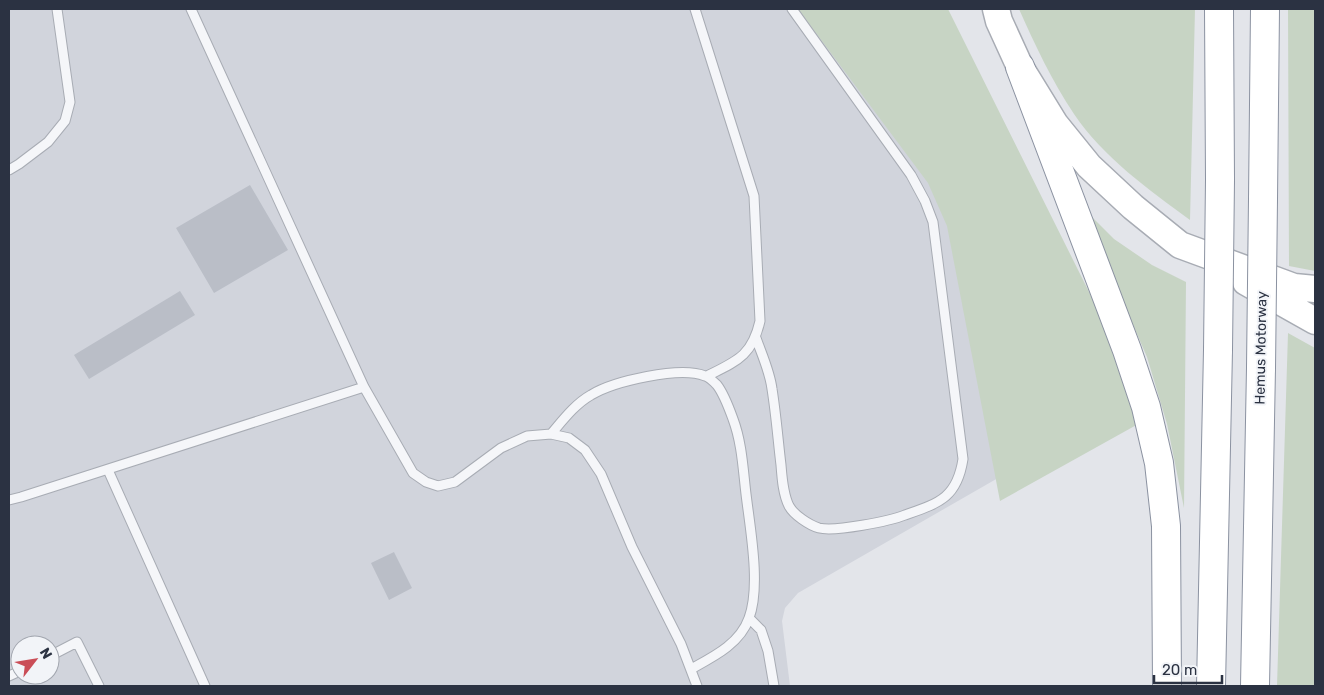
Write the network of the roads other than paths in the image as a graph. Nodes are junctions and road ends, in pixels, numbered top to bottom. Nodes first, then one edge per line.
1 (57, 9) edge
2 (192, 9) edge
3 (695, 9) edge
4 (792, 9) edge
5 (996, 9) edge
6 (1219, 9) edge
7 (1265, 9) edge
8 (1020, 68) junction
9 (9, 170) edge
10 (1180, 245) junction
11 (1315, 290) edge
12 (1315, 321) edge
13 (756, 338) junction
14 (707, 376) junction
15 (364, 387) junction
16 (551, 434) junction
17 (108, 470) junction
18 (9, 500) edge
19 (749, 618) junction
20 (60, 651) edge
21 (690, 669) junction
22 (99, 686) edge
23 (204, 686) edge
24 (697, 686) edge
25 (774, 686) edge
26 (1167, 686) edge
27 (1211, 686) edge
28 (1255, 686) edge

1 - 9 lane
2 - 15 lane
3 - 13 lane
4 - 13 lane
5 - 8 main road
6 - 27 highway, bridge
7 - 28 highway, Hemus Motorway, bridge
8 - 10 main road
8 - 26 highway
10 - 11 main road
10 - 12 main road
13 - 14 lane
14 - 16 lane
14 - 19 lane
15 - 16 lane
15 - 17 lane
16 - 21 lane
17 - 18 lane
17 - 23 lane
19 - 21 lane
19 - 25 lane
20 - 22 lane
21 - 24 lane

